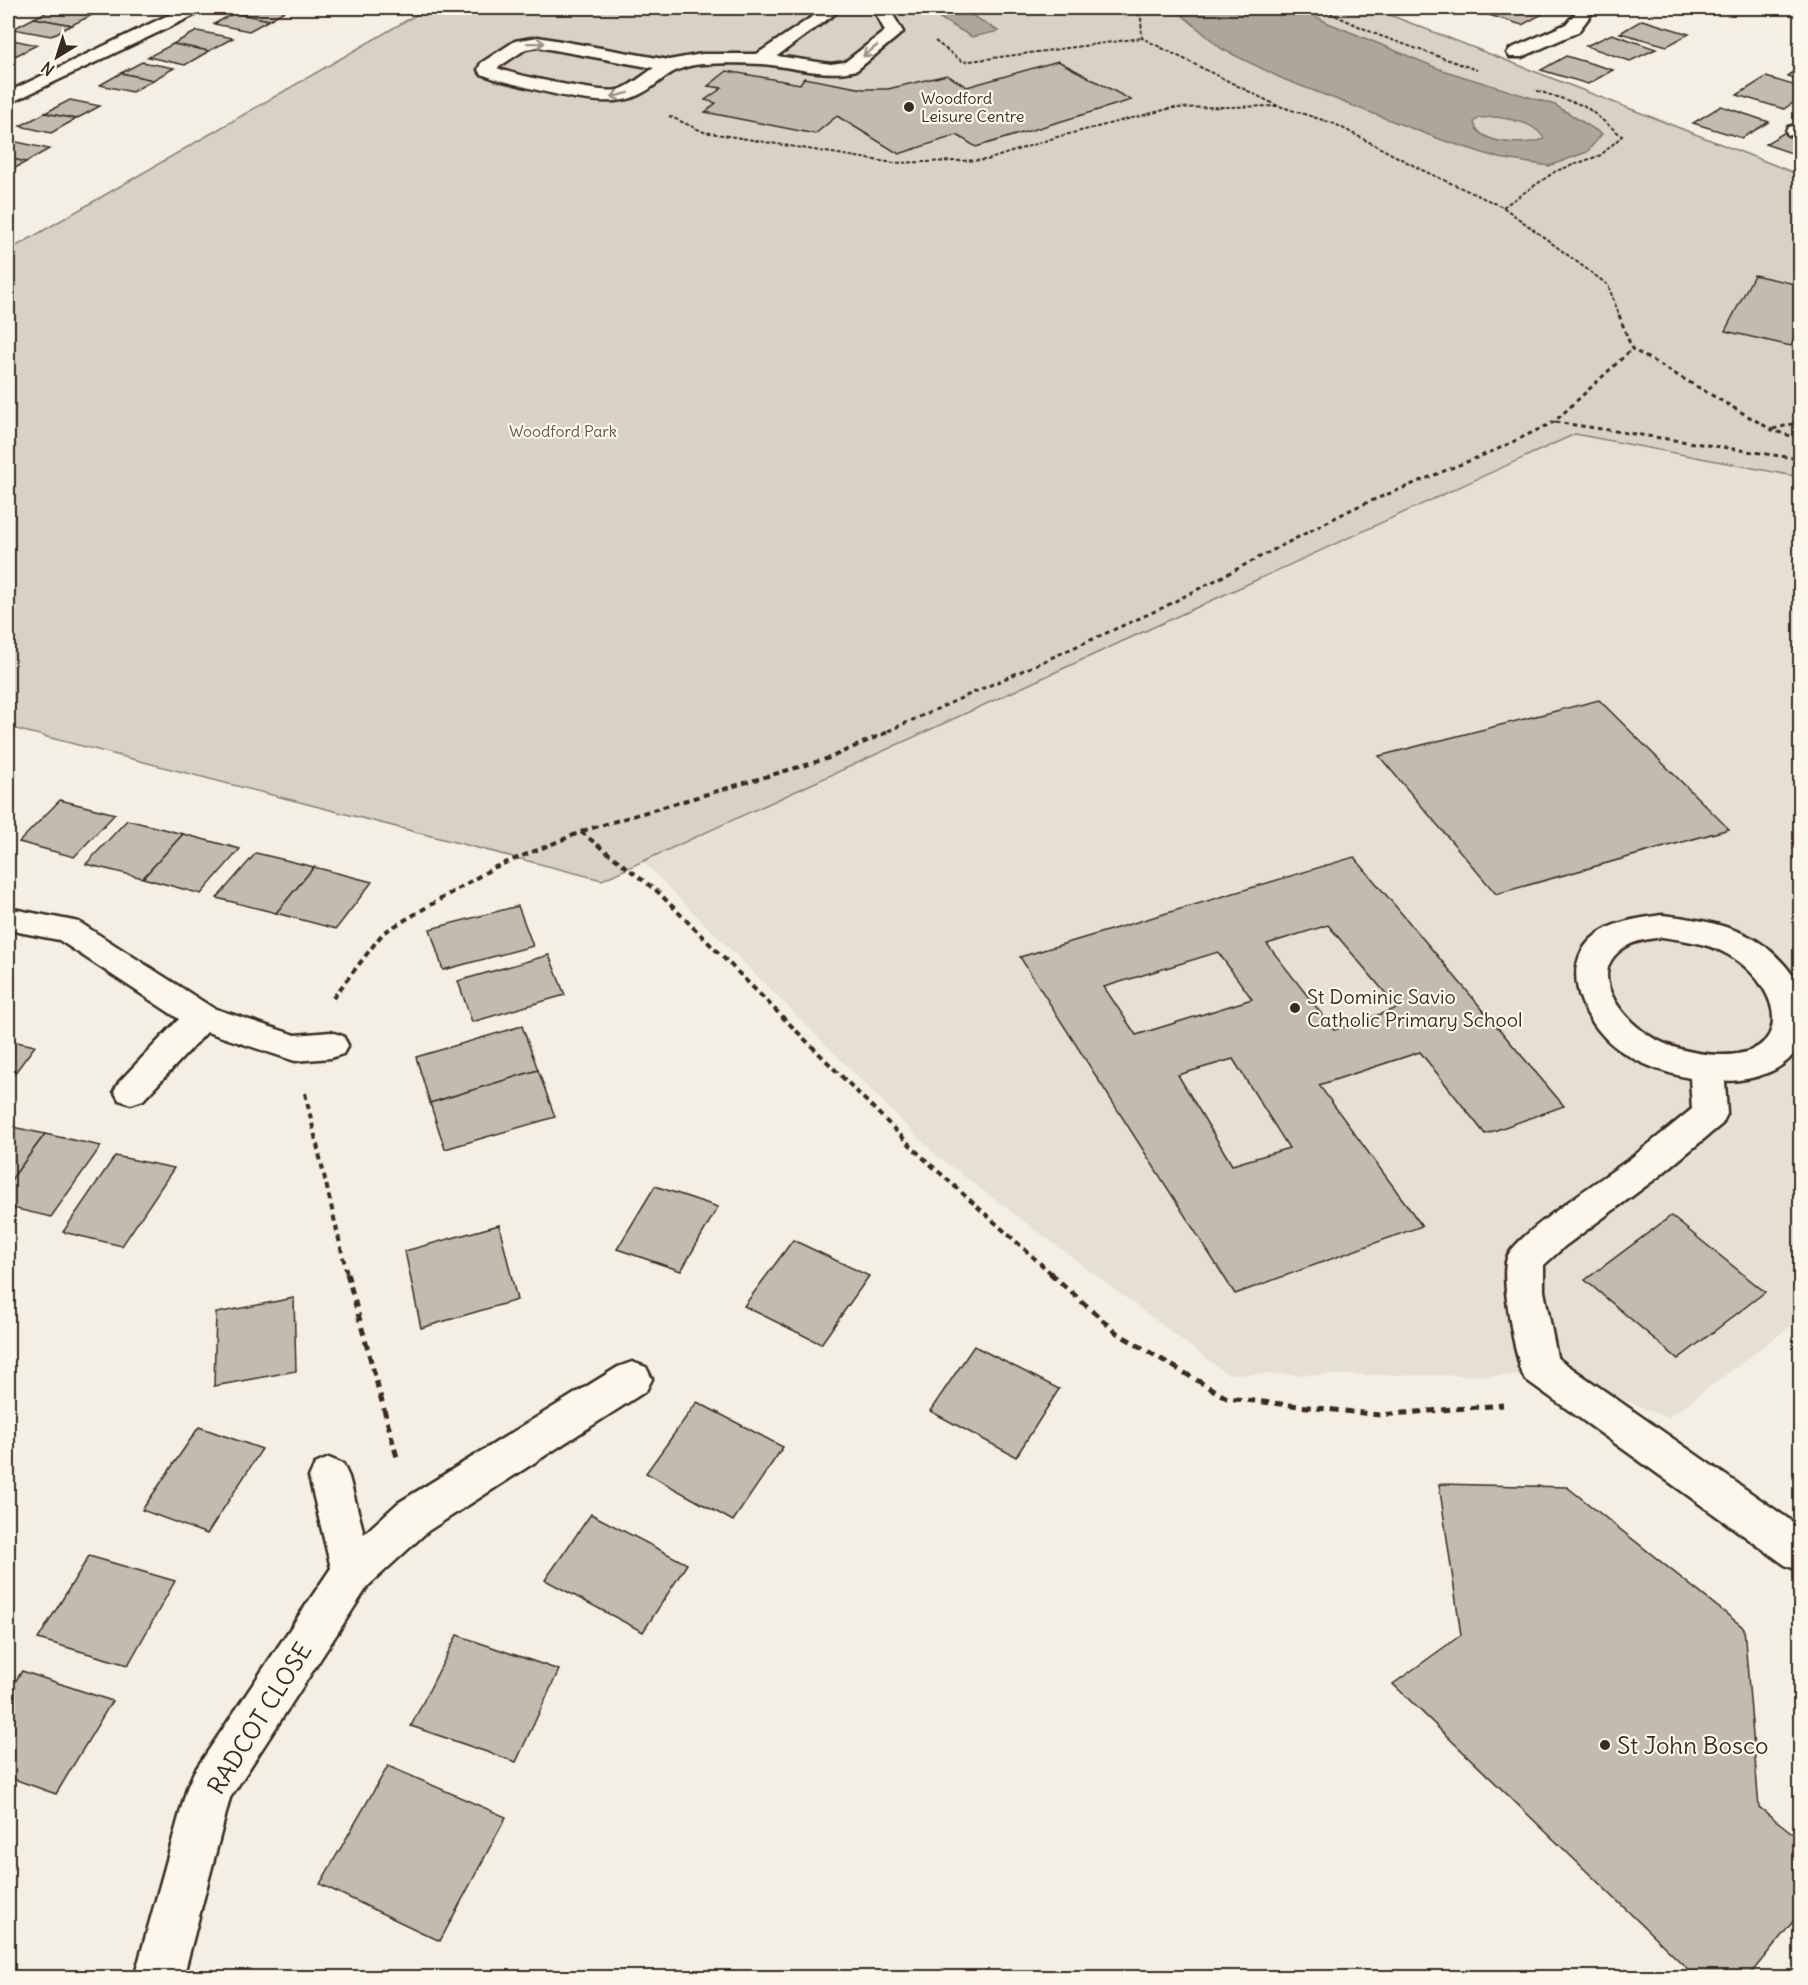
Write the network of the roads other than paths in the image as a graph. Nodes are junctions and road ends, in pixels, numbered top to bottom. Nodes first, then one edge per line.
1 (195, 8) edge
2 (835, 8) edge
3 (881, 8) edge
4 (1588, 8) edge
5 (1516, 53) dead end
6 (761, 59) junction
7 (669, 65) junction
8 (8, 99) edge
9 (8, 919) edge
10 (201, 1017) junction
11 (332, 1045) dead end
12 (1707, 1069) junction
13 (131, 1091) dead end
14 (632, 1378) dead end
15 (329, 1477) dead end
16 (1800, 1551) edge
17 (353, 1572) junction
18 (159, 1977) edge

1 - 8 street
2 - 6 street
3 -> 6 street
4 - 5 street
6 - 7 street
7 -> 7 street
9 - 10 street
10 - 11 street
10 - 13 street
12 - 12 street
12 - 16 street
14 - 17 street, RADCOT CLOSE
15 - 17 street
17 - 18 street, RADCOT CLOSE

